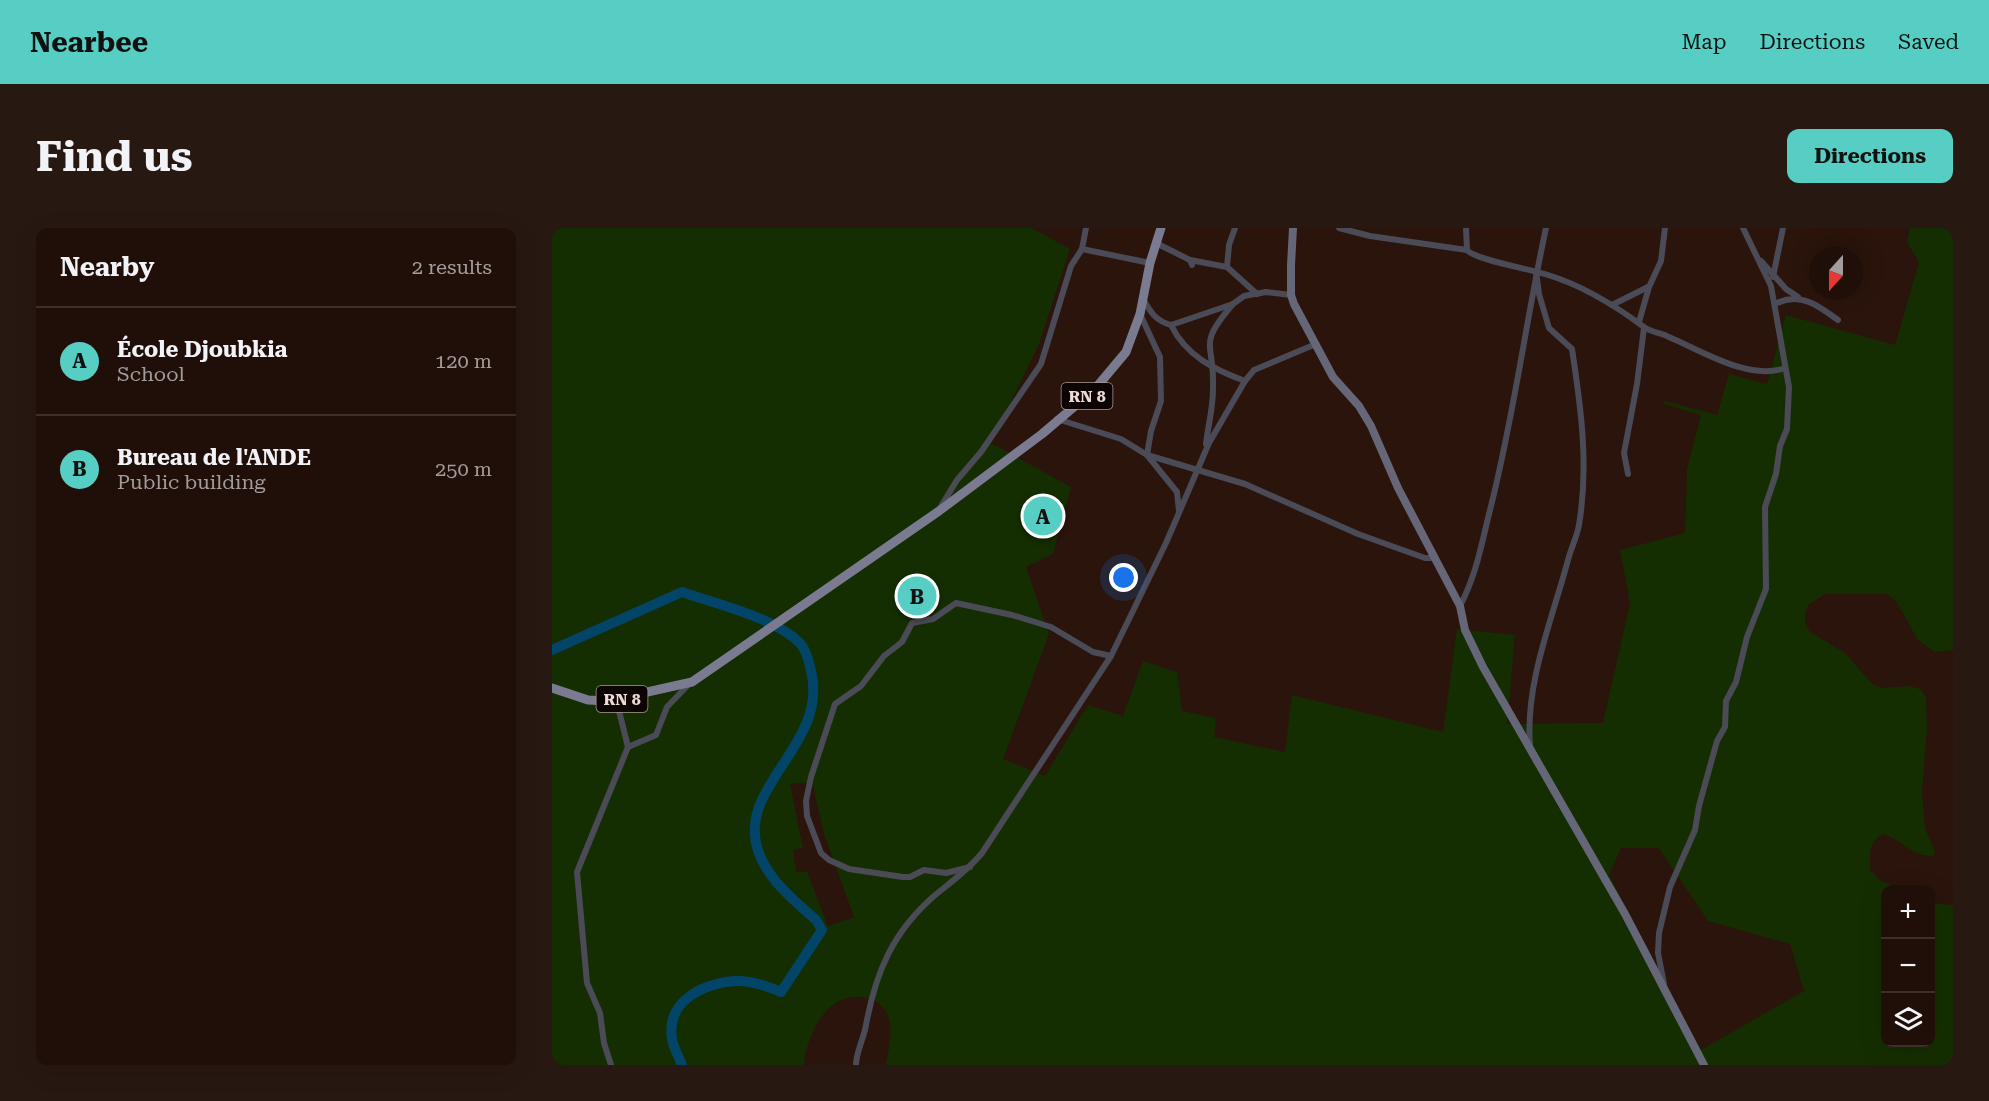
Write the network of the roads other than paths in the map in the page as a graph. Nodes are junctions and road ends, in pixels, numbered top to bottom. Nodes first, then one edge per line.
1 (1086, 228) edge
2 (1161, 228) edge
3 (1235, 228) edge
4 (1293, 228) edge
5 (1339, 228) edge
6 (1466, 228) edge
7 (1546, 228) edge
8 (1665, 228) edge
9 (1743, 228) edge
10 (1783, 228) edge
11 (1156, 243) junction
12 (1082, 249) junction
13 (1467, 250) junction
14 (1757, 258) junction
15 (1150, 263) junction
16 (1227, 267) junction
17 (1536, 272) junction
18 (1774, 276) junction
19 (1649, 286) junction
20 (1771, 286) junction
21 (1257, 294) junction
22 (1291, 295) junction
23 (1143, 299) junction
24 (1802, 299) junction
25 (1777, 303) dead end
26 (1233, 304) junction
27 (1612, 305) junction
28 (1140, 314) junction
29 (1838, 320) dead end
30 (1642, 325) junction
31 (1172, 326) junction
32 (1316, 344) junction
33 (1211, 367) junction
34 (1785, 368) junction
35 (1245, 381) junction
36 (1057, 419) junction
37 (1205, 451) junction
38 (1147, 455) junction
39 (1197, 470) junction
40 (1628, 474) dead end
41 (939, 511) junction
42 (1179, 513) junction
43 (1435, 558) junction
44 (1460, 606) junction
45 (1111, 656) junction
46 (692, 682) junction
47 (552, 688) edge
48 (616, 699) junction
49 (628, 747) junction
50 (1531, 751) junction
51 (970, 867) junction
52 (1664, 984) junction
53 (611, 1065) edge
54 (856, 1065) edge
55 (1704, 1065) edge

1 - 12 street
2 - 11 main road, RN 8
3 - 16 street
4 - 22 street
5 - 13 street
6 - 13 street
7 - 17 street
8 - 19 street
9 - 14 street
10 - 18 street
11 - 15 main road, RN 8
11 - 16 street
12 - 15 street
12 - 41 street
13 - 17 street
14 - 18 street
14 - 20 street
15 - 23 main road, RN 8
16 - 21 street
17 - 27 street
17 - 44 street
17 - 50 street
18 - 20 street
18 - 24 street
19 - 27 street
19 - 30 street
20 - 34 street
21 - 22 street
21 - 26 street
22 - 32 street
23 - 28 main road, RN 8
23 - 31 street
24 - 25 street
24 - 29 street
26 - 31 street
26 - 33 street
27 - 30 street
28 - 36 main road, RN 8
28 - 38 street
30 - 34 street
30 - 40 street
31 - 33 street
32 - 35 street
32 - 43 street
33 - 35 street
33 - 37 street
34 - 52 street
35 - 37 street
36 - 38 street
36 - 41 main road, RN 8
37 - 39 street
38 - 39 street
38 - 42 street
39 - 42 street
39 - 43 street
41 - 46 main road, RN 8
42 - 45 street
43 - 44 street
44 - 50 street
45 - 51 street
45 - 51 street
46 - 48 main road, RN 8
46 - 49 street
47 - 48 main road, RN 8
48 - 49 street
49 - 53 street
50 - 52 street
51 - 54 street
52 - 55 street

